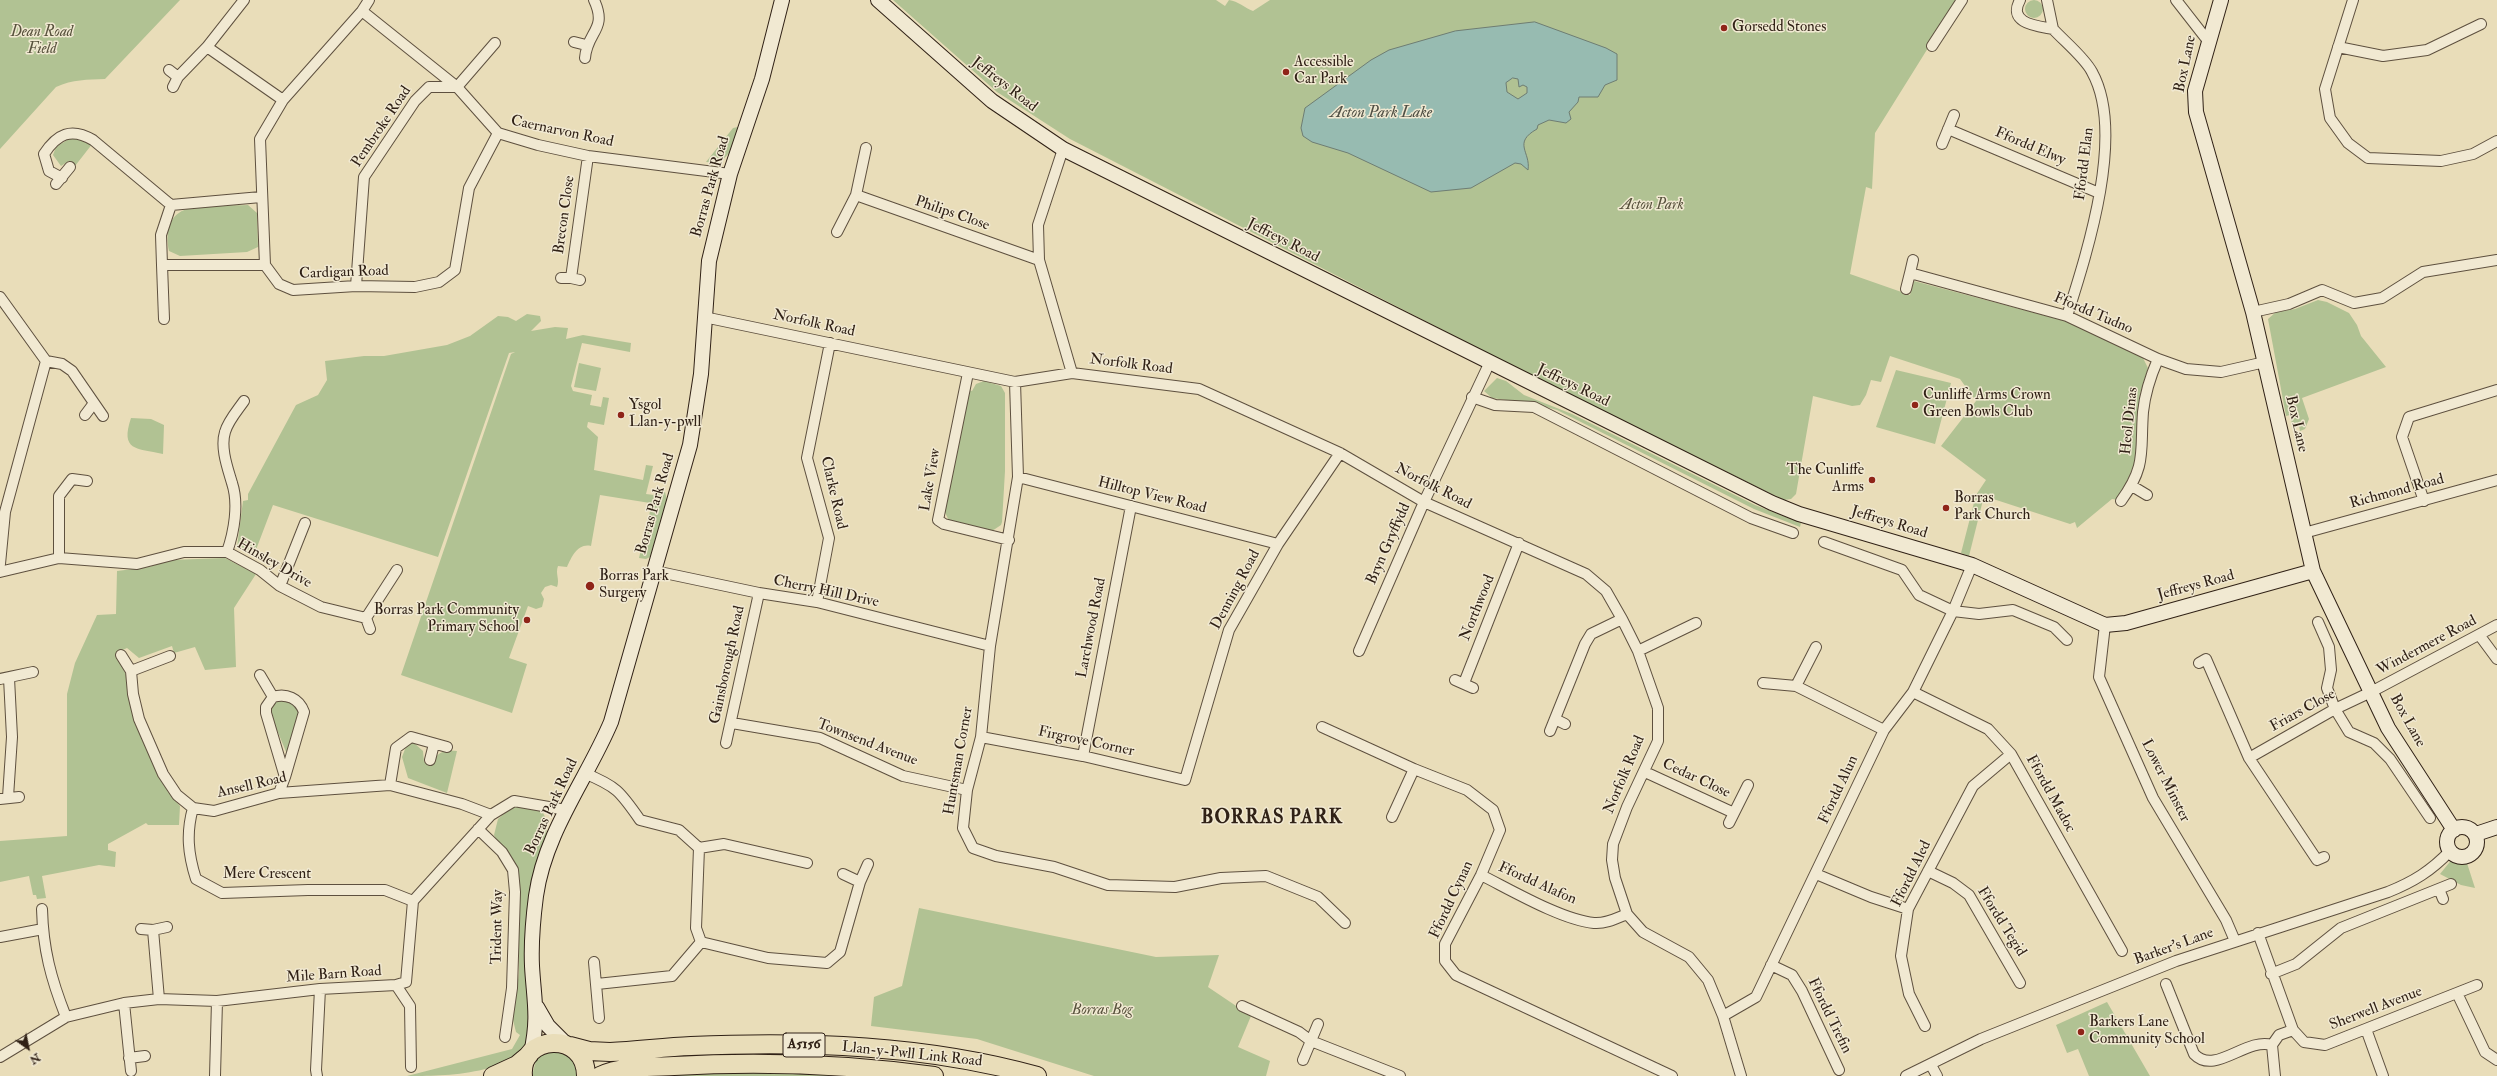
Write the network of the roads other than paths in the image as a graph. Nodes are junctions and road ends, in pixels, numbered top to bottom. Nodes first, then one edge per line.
1 (244, 0) edge
2 (369, 0) edge
3 (594, 0) edge
4 (782, 0) edge
5 (878, 0) edge
6 (1962, 0) edge
7 (2020, 0) edge
8 (2047, 0) edge
9 (2176, 0) edge
10 (2221, 0) edge
11 (2353, 0) edge
12 (2050, 10) junction
13 (362, 11) junction
14 (2474, 25) dead end
15 (2037, 26) junction
16 (2053, 29) junction
17 (2208, 41) junction
18 (494, 42) dead end
19 (574, 42) dead end
20 (586, 45) junction
21 (1932, 46) dead end
22 (207, 47) junction
23 (2338, 48) junction
24 (585, 58) dead end
25 (169, 70) dead end
26 (178, 77) junction
27 (172, 87) dead end
28 (457, 87) junction
29 (283, 100) junction
30 (1954, 115) dead end
31 (1948, 129) junction
32 (498, 133) junction
33 (2497, 141) edge
34 (1942, 144) dead end
35 (866, 147) dead end
36 (1063, 149) junction
37 (588, 156) junction
38 (70, 167) dead end
39 (730, 174) junction
40 (2099, 193) junction
41 (856, 195) junction
42 (261, 197) junction
43 (171, 205) junction
44 (836, 232) dead end
45 (1039, 260) junction
46 (1913, 260) dead end
47 (2497, 260) edge
48 (162, 265) junction
49 (265, 265) junction
50 (1910, 273) junction
51 (571, 279) dead end
52 (356, 286) junction
53 (1906, 289) dead end
54 (0, 296) edge
55 (2253, 312) junction
56 (2067, 316) junction
57 (704, 317) junction
58 (164, 318) dead end
59 (830, 343) junction
60 (2158, 359) junction
61 (46, 361) junction
62 (2265, 362) junction
63 (1489, 364) junction
64 (968, 373) junction
65 (1072, 373) junction
66 (1015, 382) junction
67 (2497, 390) edge
68 (1472, 397) junction
69 (244, 401) dead end
70 (94, 403) junction
71 (85, 415) dead end
72 (103, 416) dead end
73 (1340, 453) junction
74 (1018, 477) junction
75 (2497, 480) edge
76 (87, 481) dead end
77 (2132, 486) junction
78 (2147, 495) dead end
79 (2121, 501) dead end
80 (2424, 501) junction
81 (1424, 502) junction
82 (1131, 506) junction
83 (305, 523) dead end
84 (1793, 533) dead end
85 (2304, 533) junction
86 (1009, 540) junction
87 (1824, 542) dead end
88 (1278, 544) junction
89 (1519, 544) junction
90 (227, 552) junction
91 (59, 558) junction
92 (0, 564) edge
93 (1972, 565) junction
94 (398, 570) dead end
95 (655, 571) junction
96 (2313, 571) junction
97 (0, 572) edge
98 (280, 586) junction
99 (759, 593) junction
100 (817, 602) junction
101 (1953, 611) junction
102 (366, 618) junction
103 (1622, 619) junction
104 (2318, 622) dead end
105 (1696, 623) dead end
106 (2105, 625) junction
107 (2497, 625) edge
108 (370, 629) dead end
109 (2480, 636) junction
110 (2067, 640) dead end
111 (990, 646) junction
112 (1816, 647) dead end
113 (1358, 650) dead end
114 (1638, 651) junction
115 (121, 655) dead end
116 (170, 656) dead end
117 (2206, 658) dead end
118 (2497, 660) edge
119 (132, 671) junction
120 (33, 672) dead end
121 (260, 674) dead end
122 (4, 678) edge
123 (1464, 683) dead end
124 (1763, 683) dead end
125 (1796, 686) junction
126 (1913, 692) junction
127 (2372, 692) junction
128 (273, 697) junction
129 (2335, 709) junction
130 (1555, 719) junction
131 (732, 723) junction
132 (1565, 724) dead end
133 (1322, 727) dead end
134 (1884, 730) junction
135 (1550, 731) dead end
136 (981, 736) junction
137 (726, 743) dead end
138 (434, 744) junction
139 (447, 747) dead end
140 (2010, 754) junction
141 (1083, 756) junction
142 (2249, 758) junction
143 (430, 760) dead end
144 (1414, 769) junction
145 (1645, 772) junction
146 (584, 774) junction
147 (285, 777) junction
148 (1185, 780) joint
149 (390, 785) junction
150 (1748, 785) dead end
151 (967, 790) junction
152 (279, 793) junction
153 (19, 797) dead end
154 (4, 798) edge
155 (193, 808) junction
156 (566, 810) junction
157 (1734, 813) junction
158 (491, 814) junction
159 (1392, 817) dead end
160 (2430, 818) dead end
161 (1729, 823) dead end
162 (2497, 827) edge
163 (478, 829) junction
164 (2454, 830) junction
165 (2476, 834) junction
166 (699, 848) junction
167 (2450, 851) junction
168 (2317, 860) dead end
169 (807, 863) dead end
170 (868, 864) dead end
171 (1928, 871) junction
172 (843, 874) dead end
173 (1816, 874) junction
174 (1480, 875) junction
175 (860, 882) junction
176 (2451, 884) dead end
177 (2439, 889) junction
178 (2443, 899) dead end
179 (413, 901) junction
180 (42, 908) dead end
181 (1908, 909) junction
182 (1627, 914) junction
183 (1345, 923) dead end
184 (167, 927) dead end
185 (43, 929) junction
186 (141, 929) dead end
187 (153, 930) junction
188 (2258, 934) junction
189 (0, 937) edge
190 (2235, 941) junction
191 (701, 942) junction
192 (2122, 951) dead end
193 (594, 962) dead end
194 (1771, 965) junction
195 (2271, 974) junction
196 (2020, 983) dead end
197 (597, 984) junction
198 (2166, 984) dead end
199 (396, 985) junction
200 (2477, 985) dead end
201 (320, 990) junction
202 (2457, 993) junction
203 (159, 999) junction
204 (217, 1001) junction
205 (124, 1003) junction
206 (537, 1006) junction
207 (1242, 1006) dead end
208 (1723, 1016) junction
209 (66, 1017) junction
210 (600, 1018) dead end
211 (1318, 1024) dead end
212 (1925, 1026) dead end
213 (2366, 1029) junction
214 (2293, 1030) junction
215 (505, 1037) dead end
216 (1311, 1041) junction
217 (568, 1045) junction
218 (2272, 1045) junction
219 (530, 1054) junction
220 (145, 1056) dead end
221 (0, 1057) edge
222 (129, 1058) junction
223 (1303, 1060) dead end
224 (2497, 1060) edge
225 (1931, 1065) junction
226 (411, 1067) dead end
227 (1839, 1070) dead end
228 (131, 1071) dead end
229 (215, 1076) edge
230 (317, 1076) edge
231 (493, 1076) edge
232 (523, 1076) edge
233 (586, 1076) edge
234 (600, 1076) edge
235 (934, 1076) edge
236 (1038, 1076) edge
237 (1400, 1076) edge
238 (1672, 1076) edge
239 (1741, 1076) edge
240 (1906, 1076) edge
241 (1937, 1076) edge
242 (2275, 1076) edge
243 (2383, 1076) edge

1 - 22 street
2 - 13 street
3 - 20 street
4 - 39 street, Borras Park Road
5 - 36 street, Jeffreys Road
6 - 21 street
7 - 15 street
8 - 12 street
9 - 17 street
10 - 17 street, Box Lane
11 - 23 street
12 - 15 street
12 - 16 street
13 - 28 street, Caernarvon Road
13 - 29 street
14 - 23 street
15 - 16 street
16 - 40 street, Ffordd Elan
17 - 55 street, Box Lane
18 - 28 street
19 - 20 street
20 - 24 street
22 - 26 street
22 - 29 street
23 - 33 street
25 - 26 street
26 - 27 street
28 - 32 street, Caernarvon Road
28 - 52 street, Pembroke Road
29 - 42 street
30 - 31 street
31 - 34 street
31 - 40 street, Ffordd Elwy
32 - 37 street, Caernarvon Road
32 - 52 street, Cardigan Road
35 - 41 street
36 - 45 street
36 - 63 street, Jeffreys Road
37 - 39 street, Caernarvon Road
37 - 51 street, Brecon Close
38 - 43 street
39 - 57 street, Borras Park Road
40 - 56 street, Ffordd Elan
41 - 44 street
41 - 45 street, Philips Close
42 - 43 street
42 - 49 street
43 - 48 street
45 - 65 street
46 - 50 street
47 - 55 street
48 - 49 street
48 - 58 street
49 - 52 street, Cardigan Road
50 - 53 street
50 - 56 street, Ffordd Tudno
54 - 61 street
55 - 62 street, Box Lane
56 - 60 street, Ffordd Tudno
57 - 59 street, Norfolk Road
57 - 95 street, Borras Park Road
59 - 64 street, Norfolk Road
59 - 100 street, Clarke Road
60 - 62 street, Ffordd Tudno
60 - 77 street, Heol Dinas
61 - 70 street
61 - 92 street
62 - 85 street, Box Lane
63 - 68 street, Bryn Gryffydd
63 - 93 street, Jeffreys Road
64 - 66 street, Norfolk Road
64 - 86 street, Lake View
65 - 66 street, Norfolk Road
65 - 73 street, Norfolk Road
66 - 74 street, Huntsman Corner
67 - 80 street
68 - 81 street, Bryn Gryffydd
68 - 84 street
69 - 90 street
70 - 71 street
70 - 72 street
73 - 81 street, Norfolk Road
73 - 88 street, Denning Road
74 - 82 street, Hilltop View Road
74 - 86 street, Huntsman Corner
75 - 80 street, Richmond Road
76 - 91 street
77 - 78 street
77 - 79 street, Heol Dinas
80 - 85 street, Richmond Road
81 - 89 street, Norfolk Road
81 - 113 street, Bryn Gryffydd
82 - 88 street, Hilltop View Road
82 - 141 street, Larchwood Road
83 - 98 street
85 - 96 street, Box Lane
86 - 111 street, Huntsman Corner
87 - 101 street
88 - 148 street, Denning Road
89 - 103 street, Norfolk Road
89 - 123 street, Northwood
90 - 91 street, Hinsley Drive
90 - 98 street, Hinsley Drive
91 - 97 street, Hinsley Drive
93 - 101 street, Ffordd Alun
93 - 106 street, Jeffreys Road
94 - 102 street
95 - 99 street, Cherry Hill Drive
95 - 146 street, Borras Park Road
96 - 106 street, Jeffreys Road
96 - 127 street, Box Lane
98 - 102 street, Hinsley Drive
99 - 100 street, Cherry Hill Drive
99 - 131 street, Gainsborough Road
100 - 111 street, Cherry Hill Drive
101 - 110 street
101 - 126 street, Ffordd Alun
102 - 108 street
103 - 114 street, Norfolk Road
103 - 130 street
104 - 129 street
105 - 114 street
106 - 190 street, Lower Minster
107 - 109 street, Windermere Road
109 - 118 street
109 - 127 street, Windermere Road
111 - 136 street, Huntsman Corner
112 - 125 street
114 - 145 street, Norfolk Road
115 - 119 street
116 - 119 street
117 - 142 street
119 - 155 street, Ansell Road
120 - 122 street
121 - 128 street
122 - 154 street
124 - 125 street
125 - 134 street
126 - 134 street, Ffordd Alun
126 - 140 street, Ffordd Madoc
127 - 129 street, Friars Close
127 - 164 street, Box Lane
128 - 147 street
128 - 147 street
129 - 142 street, Friars Close
129 - 160 street
130 - 132 street
130 - 135 street
131 - 137 street, Gainsborough Road
131 - 151 street, Townsend Avenue
133 - 144 street, Ffordd Cynan
134 - 173 street, Ffordd Alun
136 - 141 street, Firgrove Corner
136 - 151 street, Huntsman Corner
138 - 139 street
138 - 143 street
138 - 149 street
140 - 171 street, Ffordd Aled
140 - 192 street, Ffordd Madoc
141 - 148 street, Firgrove Corner
142 - 168 street
144 - 159 street
144 - 174 street, Ffordd Cynan
145 - 157 street, Cedar Close
145 - 182 street, Norfolk Road
146 - 156 street, Borras Park Road
146 - 166 street
147 - 152 street
149 - 152 street, Ansell Road
149 - 158 street, Ansell Road
150 - 157 street, Cedar Close
151 - 183 street, Huntsman Corner
152 - 155 street, Ansell Road
153 - 154 street
155 - 179 street, Mere Crescent
156 - 158 street
156 - 206 street, Borras Park Road
157 - 161 street, Cedar Close
158 - 163 street
162 - 165 street
163 - 179 street
163 - 215 street, Trident Way
164 - 165 street
164 - 167 street
165 - 167 street
166 - 169 street
166 - 191 street
167 - 188 street, Barker's Lane
170 - 175 street
171 - 181 street, Ffordd Aled
171 - 196 street, Ffordd Tegid
172 - 175 street
173 - 181 street
173 - 194 street, Ffordd Alun
174 - 182 street, Ffordd Alafon
174 - 238 street, Ffordd Cynan
175 - 191 street
176 - 177 street
177 - 178 street
177 - 195 street
179 - 199 street, Mile Barn Road
180 - 185 street
181 - 212 street, Ffordd Aled
182 - 208 street, Norfolk Road
184 - 187 street
185 - 189 street
185 - 209 street
186 - 187 street
187 - 203 street
188 - 190 street, Barker's Lane
188 - 195 street, Sherwell Avenue
190 - 225 street, Barker's Lane
191 - 197 street
193 - 197 street
194 - 208 street, Ffordd Alun
194 - 227 street, Ffordd Trefin
195 - 214 street, Sherwell Avenue
197 - 210 street
198 - 218 street
199 - 201 street, Mile Barn Road
199 - 226 street
200 - 202 street, Sherwell Avenue
201 - 204 street, Mile Barn Road
201 - 230 street
202 - 213 street, Sherwell Avenue
202 - 224 street
203 - 204 street, Mile Barn Road
203 - 205 street, Mile Barn Road
204 - 229 street
205 - 209 street, Mile Barn Road
205 - 222 street
206 - 217 street, Borras Park Road
206 - 219 street, Borras Park Road
207 - 216 street
208 - 239 street, Norfolk Road
209 - 221 street, Mile Barn Road
211 - 216 street
213 - 214 street, Sherwell Avenue
213 - 243 street
214 - 218 street
216 - 223 street
216 - 237 street
217 - 219 highway, Llan-y-Pwll Link Road
217 - 233 highway
217 - 236 highway, Llan-y-Pwll Link Road / A5156
218 - 242 street
219 - 231 highway
219 - 232 highway
220 - 222 street
222 - 228 street
225 - 240 street, Barker's Lane
225 - 241 street
234 - 235 highway, Llan-y-Pwll Link Road / A5156

